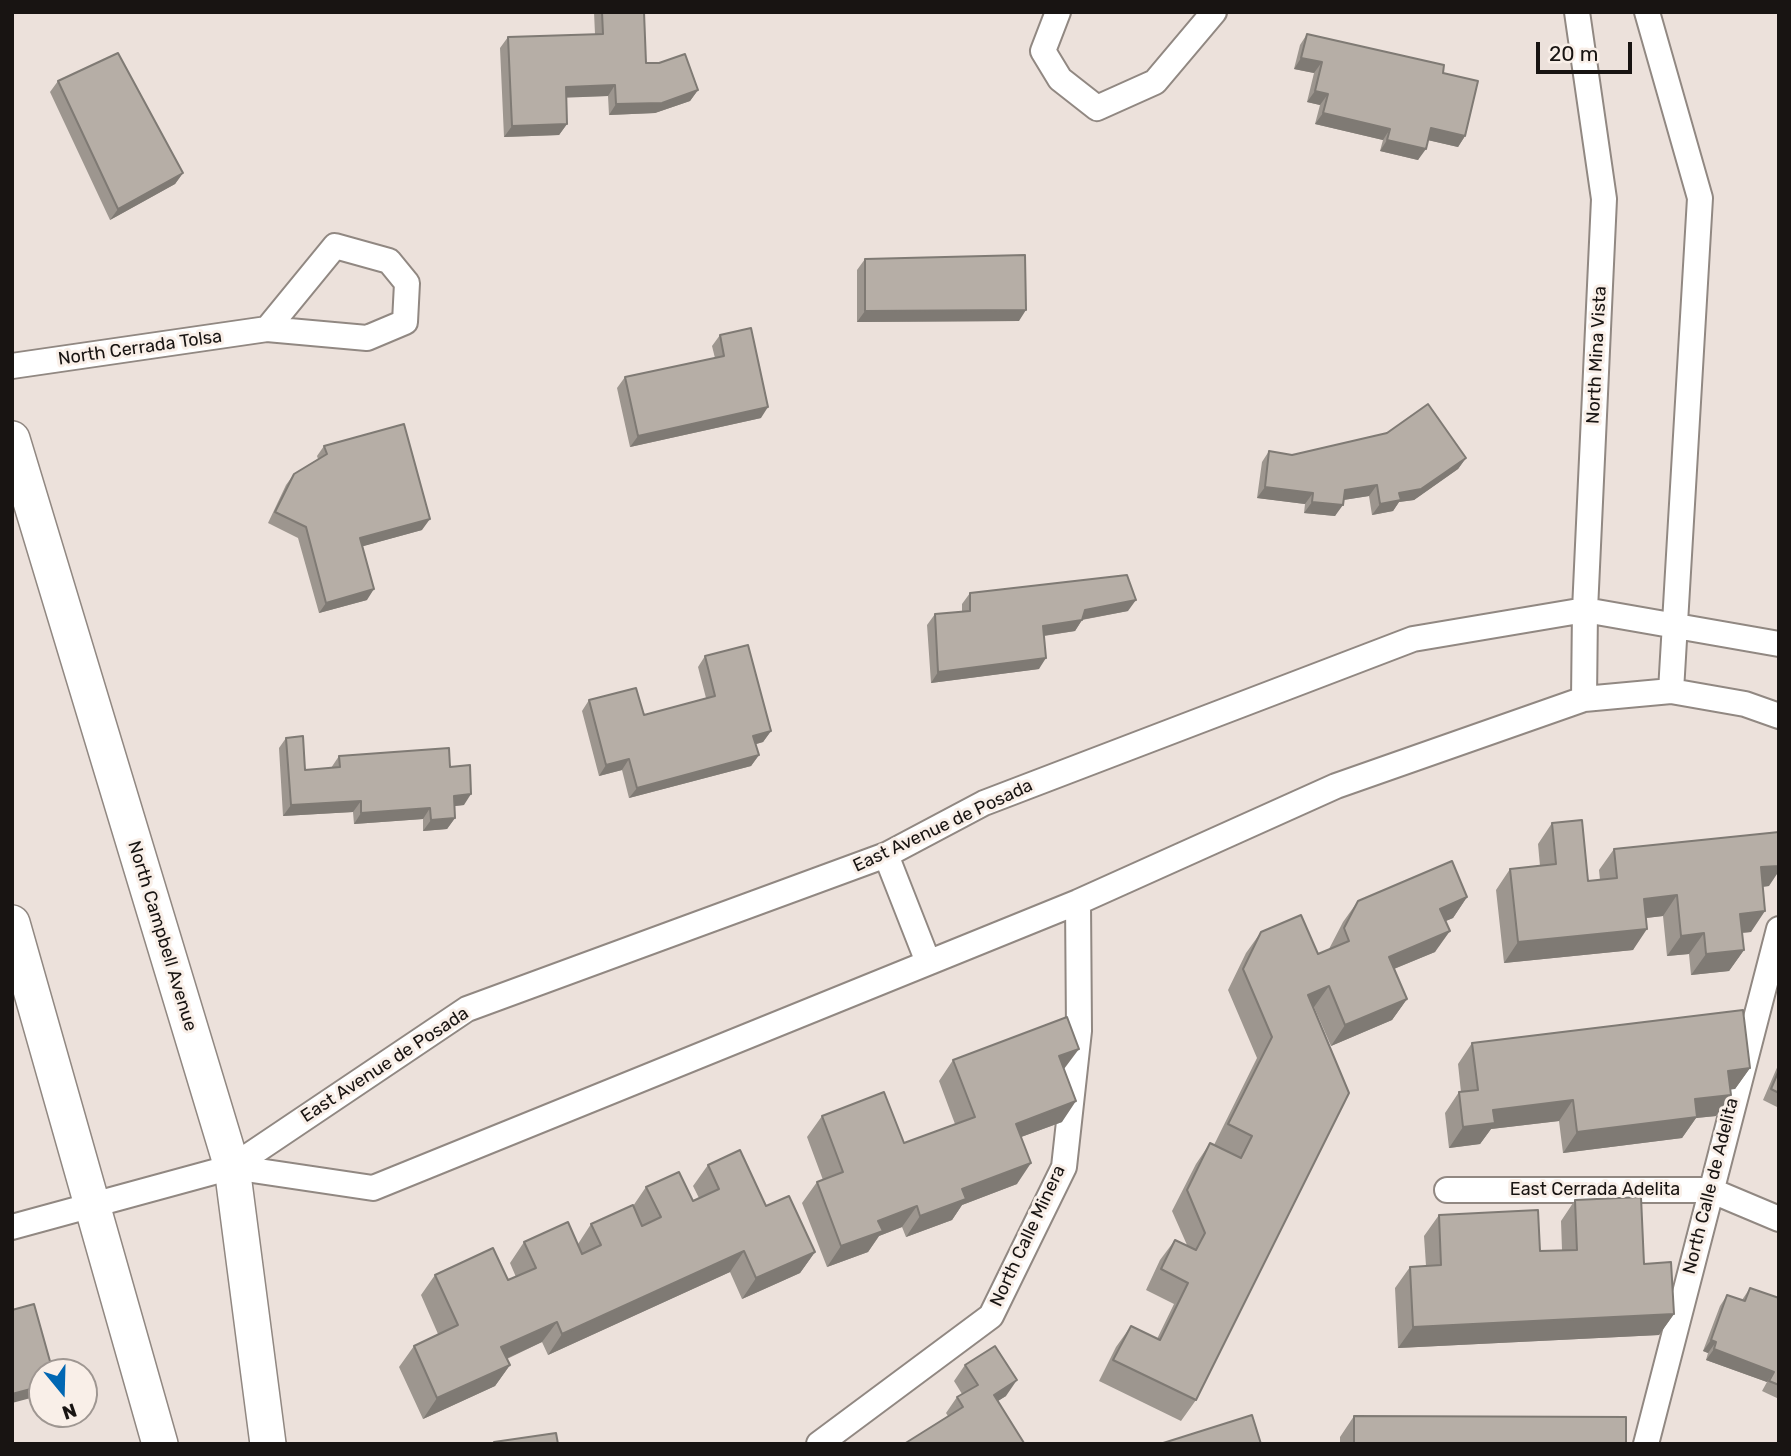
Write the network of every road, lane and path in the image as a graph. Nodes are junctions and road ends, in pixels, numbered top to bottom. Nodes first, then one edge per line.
1 (1058, 12) edge
2 (1213, 12) edge
3 (1577, 12) edge
4 (1647, 12) edge
5 (267, 329) junction
6 (12, 366) edge
7 (12, 439) edge
8 (1585, 610) junction
9 (1676, 626) junction
10 (1779, 644) edge
11 (1671, 691) junction
12 (1584, 699) junction
13 (1779, 716) edge
14 (886, 855) junction
15 (1079, 902) junction
16 (12, 923) edge
17 (1779, 929) edge
18 (928, 962) junction
19 (232, 1167) junction
20 (1447, 1190) dead end
21 (1710, 1190) junction
22 (92, 1206) junction
23 (1779, 1219) edge
24 (12, 1227) edge
25 (160, 1444) edge
26 (268, 1444) edge
27 (819, 1444) edge
28 (1646, 1444) edge

1 - 2 street
3 - 8 street, North Mina Vista
4 - 9 street
5 - 5 street, North Cerrada Tolsa
5 - 6 street, North Cerrada Tolsa
7 - 19 main road, North Campbell Avenue
8 - 9 street, East Avenue de Posada
8 - 12 street, North Mina Vista
8 - 14 street, East Avenue de Posada
9 - 10 street, East Avenue de Posada
9 - 11 street
11 - 12 street, East Avenue de Posada
11 - 13 street, East Avenue de Posada
12 - 15 street, East Avenue de Posada
14 - 18 street
14 - 19 street, East Avenue de Posada
15 - 18 street, East Avenue de Posada
15 - 27 street, North Calle Minera
16 - 22 main road
17 - 21 street, North Calle de Adelita
18 - 19 street, East Avenue de Posada
19 - 22 street, East Avenue de Posada
19 - 26 main road, North Campbell Avenue
20 - 21 street, East Cerrada Adelita
21 - 23 street, East Cerrada Adelita
21 - 28 street, North Calle de Adelita
22 - 24 street, East Avenue de Posada
22 - 25 main road

